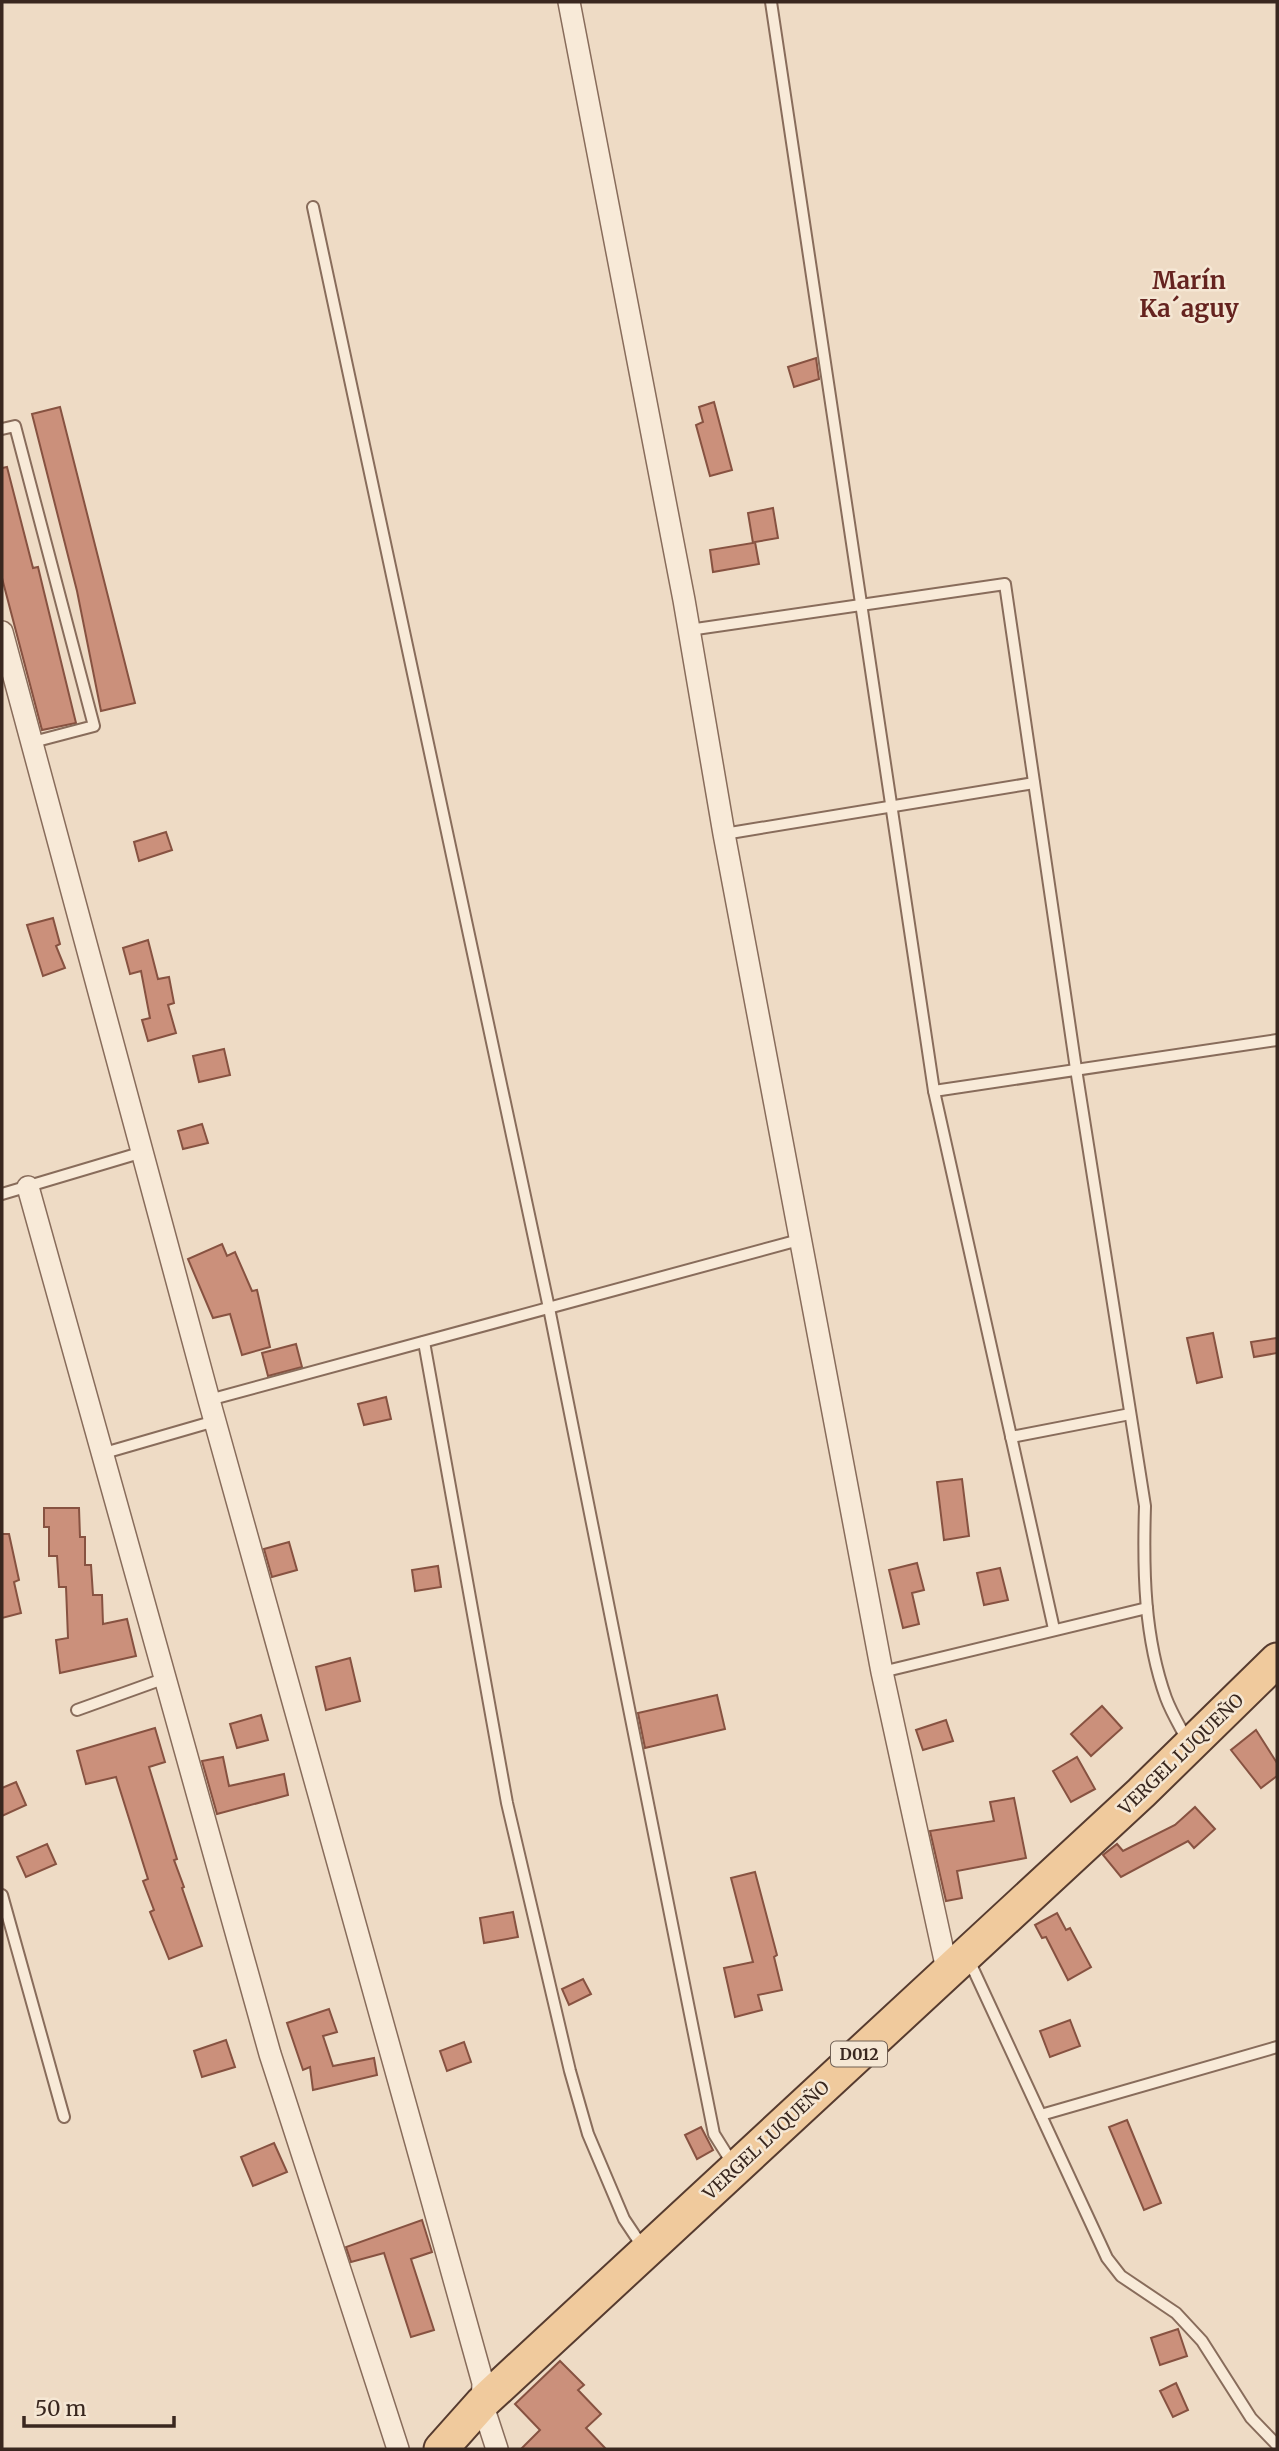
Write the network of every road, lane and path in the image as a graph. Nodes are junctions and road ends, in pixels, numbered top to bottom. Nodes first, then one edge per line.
1 (569, 2) edge
2 (771, 2) edge
3 (313, 207) dead end
4 (2, 429) edge
5 (861, 604) junction
6 (689, 630) junction
7 (2, 632) edge
8 (33, 742) junction
9 (1034, 783) junction
10 (891, 807) junction
11 (724, 834) junction
12 (1277, 1040) edge
13 (1076, 1069) junction
14 (934, 1091) junction
15 (143, 1152) junction
16 (28, 1187) junction
17 (2, 1195) edge
18 (799, 1240) junction
19 (549, 1308) junction
20 (424, 1342) junction
21 (212, 1410) junction
22 (1130, 1414) junction
23 (1011, 1437) junction
24 (101, 1454) junction
25 (1147, 1608) junction
26 (1054, 1629) junction
27 (1277, 1660) edge
28 (882, 1672) junction
29 (163, 1679) junction
30 (77, 1710) dead end
31 (1189, 1745) junction
32 (2, 1895) edge
33 (957, 1964) junction
34 (1277, 2047) edge
35 (1041, 2116) junction
36 (64, 2117) dead end
37 (736, 2168) junction
38 (646, 2251) junction
39 (482, 2403) junction
40 (1277, 2445) edge
41 (398, 2449) edge
42 (441, 2449) edge
43 (498, 2449) edge

1 - 6 street
2 - 5 lane
3 - 19 lane
4 - 8 lane
5 - 6 lane
5 - 9 lane
5 - 10 lane
6 - 11 street
7 - 8 street
8 - 15 street
9 - 10 lane
9 - 13 lane
10 - 11 lane
10 - 14 lane
11 - 18 street
12 - 13 lane
13 - 14 lane
13 - 22 lane
14 - 23 lane
15 - 16 lane
15 - 21 street
16 - 17 lane
16 - 24 street
18 - 19 lane
18 - 28 street
19 - 20 lane
19 - 37 lane
20 - 21 lane
20 - 38 lane
21 - 24 lane
21 - 39 street
22 - 23 lane
22 - 25 lane
23 - 26 lane
24 - 29 street
25 - 26 lane
25 - 31 lane
26 - 28 lane
27 - 31 main road, VERGEL LUQUEÑO / D012
28 - 33 street
29 - 30 lane
29 - 41 street
31 - 33 main road, VERGEL LUQUEÑO / D012
32 - 36 lane
33 - 35 lane
33 - 37 main road, VERGEL LUQUEÑO / D012
34 - 35 lane
35 - 40 lane
37 - 38 main road, VERGEL LUQUEÑO / D012
38 - 39 main road, VERGEL LUQUEÑO / D012
39 - 42 main road, VERGEL LUQUEÑO / D012
39 - 43 street

